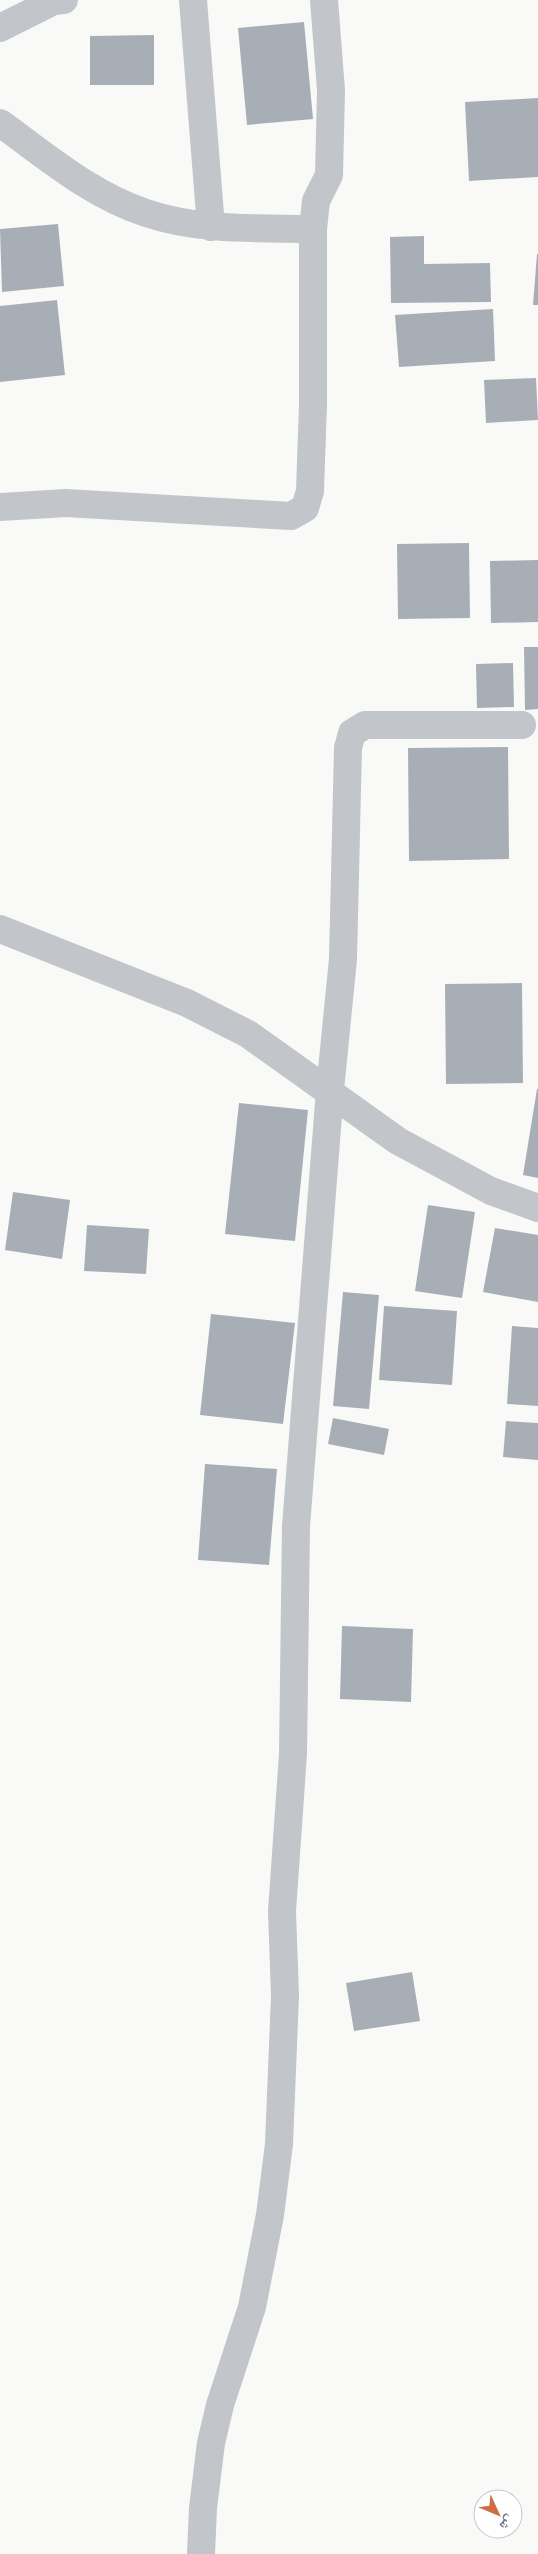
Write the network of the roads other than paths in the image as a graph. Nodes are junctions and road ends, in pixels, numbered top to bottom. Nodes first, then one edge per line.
1 (64, 0) edge
2 (193, 0) edge
3 (324, 0) edge
4 (0, 28) edge
5 (0, 123) edge
6 (211, 227) junction
7 (313, 228) junction
8 (0, 507) edge
9 (522, 725) dead end
10 (0, 929) edge
11 (330, 1090) junction
12 (538, 1208) edge
13 (201, 2554) edge

1 - 4 street
2 - 6 street
3 - 7 street
5 - 6 street
6 - 7 street
7 - 8 street
9 - 11 street
10 - 11 street
11 - 12 street
11 - 13 street

